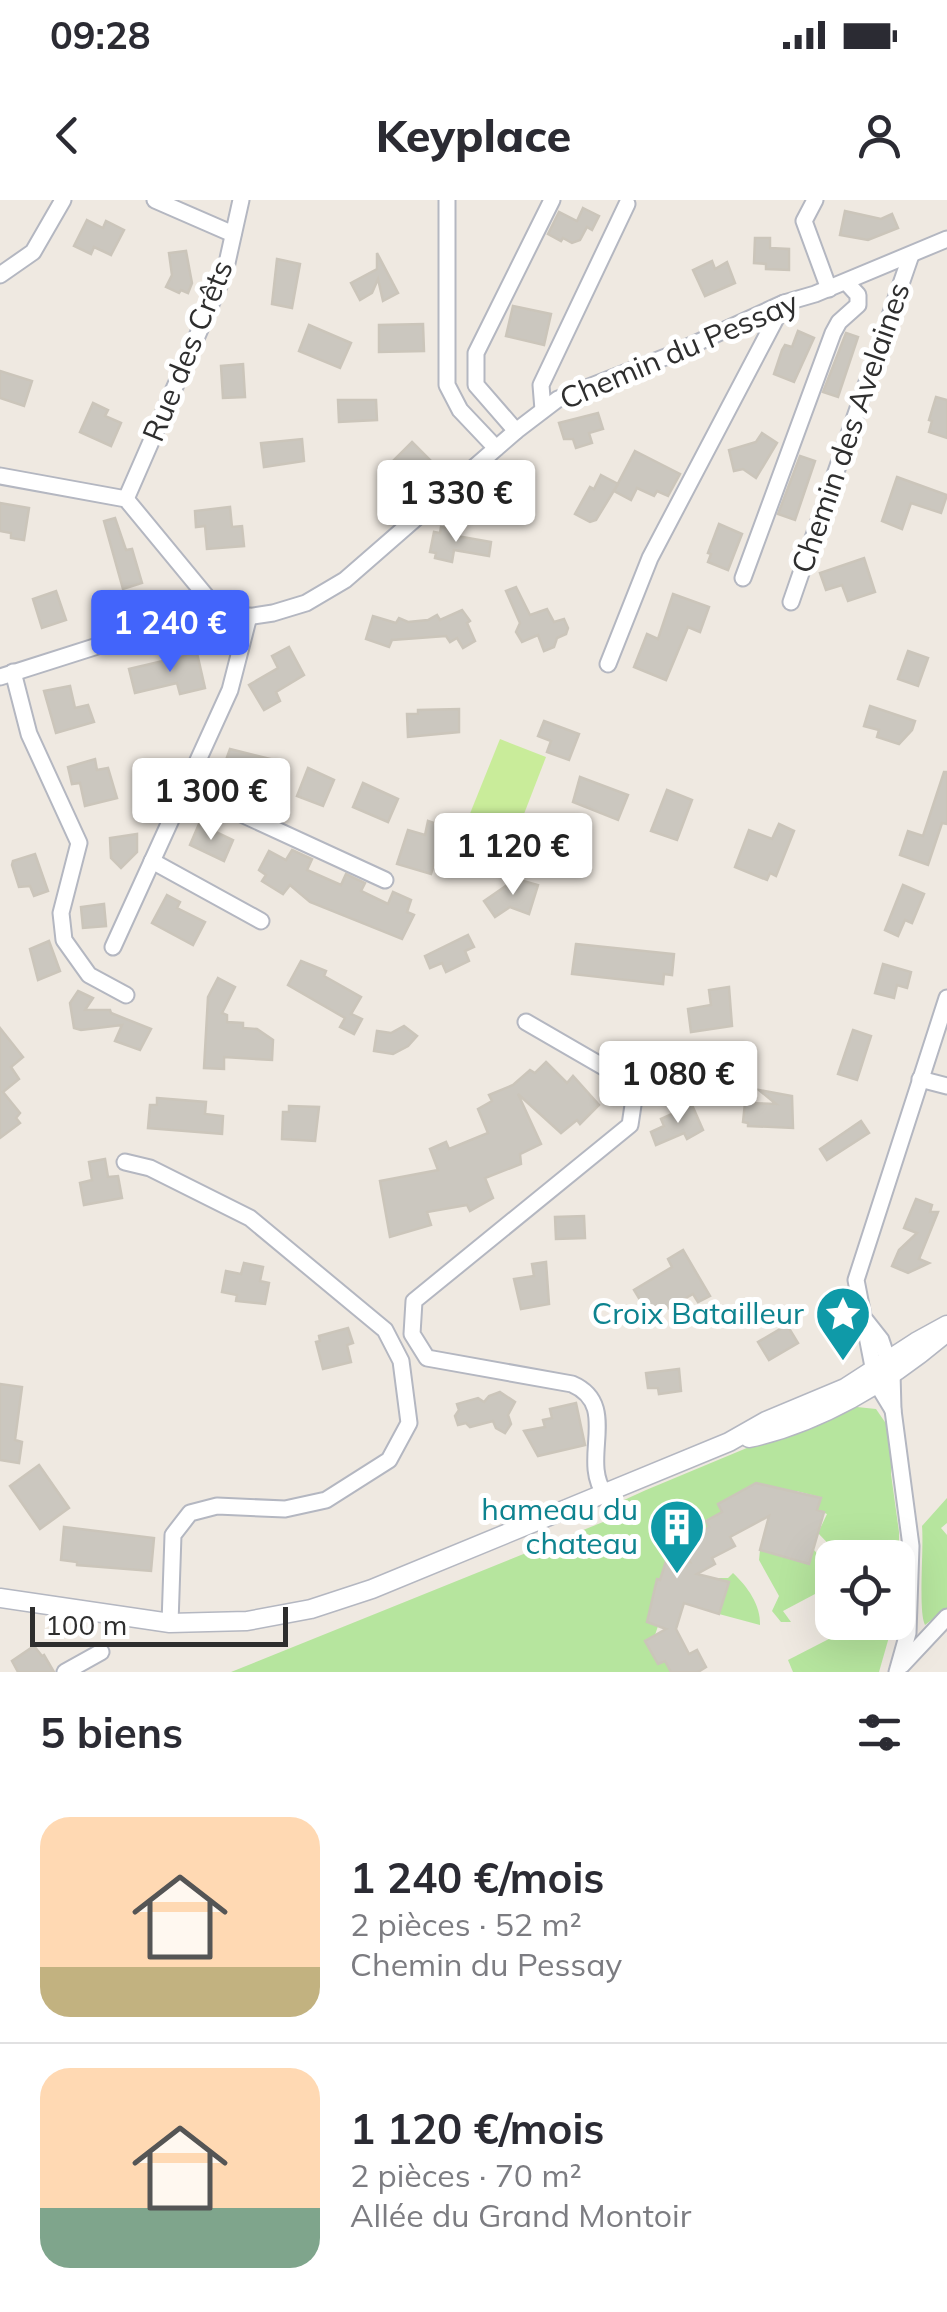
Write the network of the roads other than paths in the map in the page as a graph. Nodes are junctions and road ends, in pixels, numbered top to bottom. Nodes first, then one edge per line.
1 (64, 200) edge
2 (155, 200) edge
3 (241, 200) edge
4 (447, 200) edge
5 (552, 200) edge
6 (815, 200) edge
7 (627, 204) dead end
8 (233, 234) junction
9 (947, 239) edge
10 (911, 255) junction
11 (0, 276) edge
12 (846, 282) junction
13 (829, 288) junction
14 (784, 303) junction
15 (543, 410) junction
16 (516, 430) junction
17 (496, 448) junction
18 (0, 476) edge
19 (126, 499) junction
20 (743, 578) dead end
21 (791, 602) dead end
22 (249, 616) junction
23 (225, 619) junction
24 (608, 664) dead end
25 (6, 674) edge
26 (185, 788) junction
27 (152, 861) junction
28 (385, 880) dead end
29 (261, 921) dead end
30 (114, 947) dead end
31 (126, 995) dead end
32 (947, 998) edge
33 (526, 1022) dead end
34 (920, 1079) junction
35 (947, 1086) edge
36 (125, 1162) dead end
37 (947, 1329) edge
38 (883, 1371) junction
39 (605, 1494) junction
40 (0, 1598) edge
41 (947, 1616) edge
42 (170, 1622) junction
43 (102, 1652) dead end
44 (898, 1669) edge
45 (66, 1672) edge

1 - 11 street
2 - 8 street
3 - 8 street, Rue des Crêts
4 - 17 street
5 - 16 street
6 - 13 street
7 - 15 street
8 - 19 street, Rue des Crêts
9 - 10 street, Chemin du Pessay
10 - 12 street, Chemin du Pessay
10 - 21 street, Chemin des Avelaines
12 - 13 street, Chemin du Pessay
12 - 20 street
13 - 14 street, Chemin du Pessay
14 - 15 street, Chemin du Pessay
14 - 24 street
15 - 16 street, Chemin du Pessay
16 - 17 street, Chemin du Pessay
17 - 22 street, Chemin du Pessay
18 - 19 street
19 - 23 street
22 - 23 street, Chemin du Pessay
22 - 26 street
23 - 25 street, Chemin du Pessay
25 - 31 street
26 - 27 street
26 - 28 street
27 - 29 street
27 - 30 street
32 - 34 street
33 - 39 street
34 - 35 street
34 - 38 street
36 - 42 street
37 - 38 street
38 - 39 street
38 - 44 street
39 - 42 street
40 - 42 street
41 - 44 street
43 - 45 street

